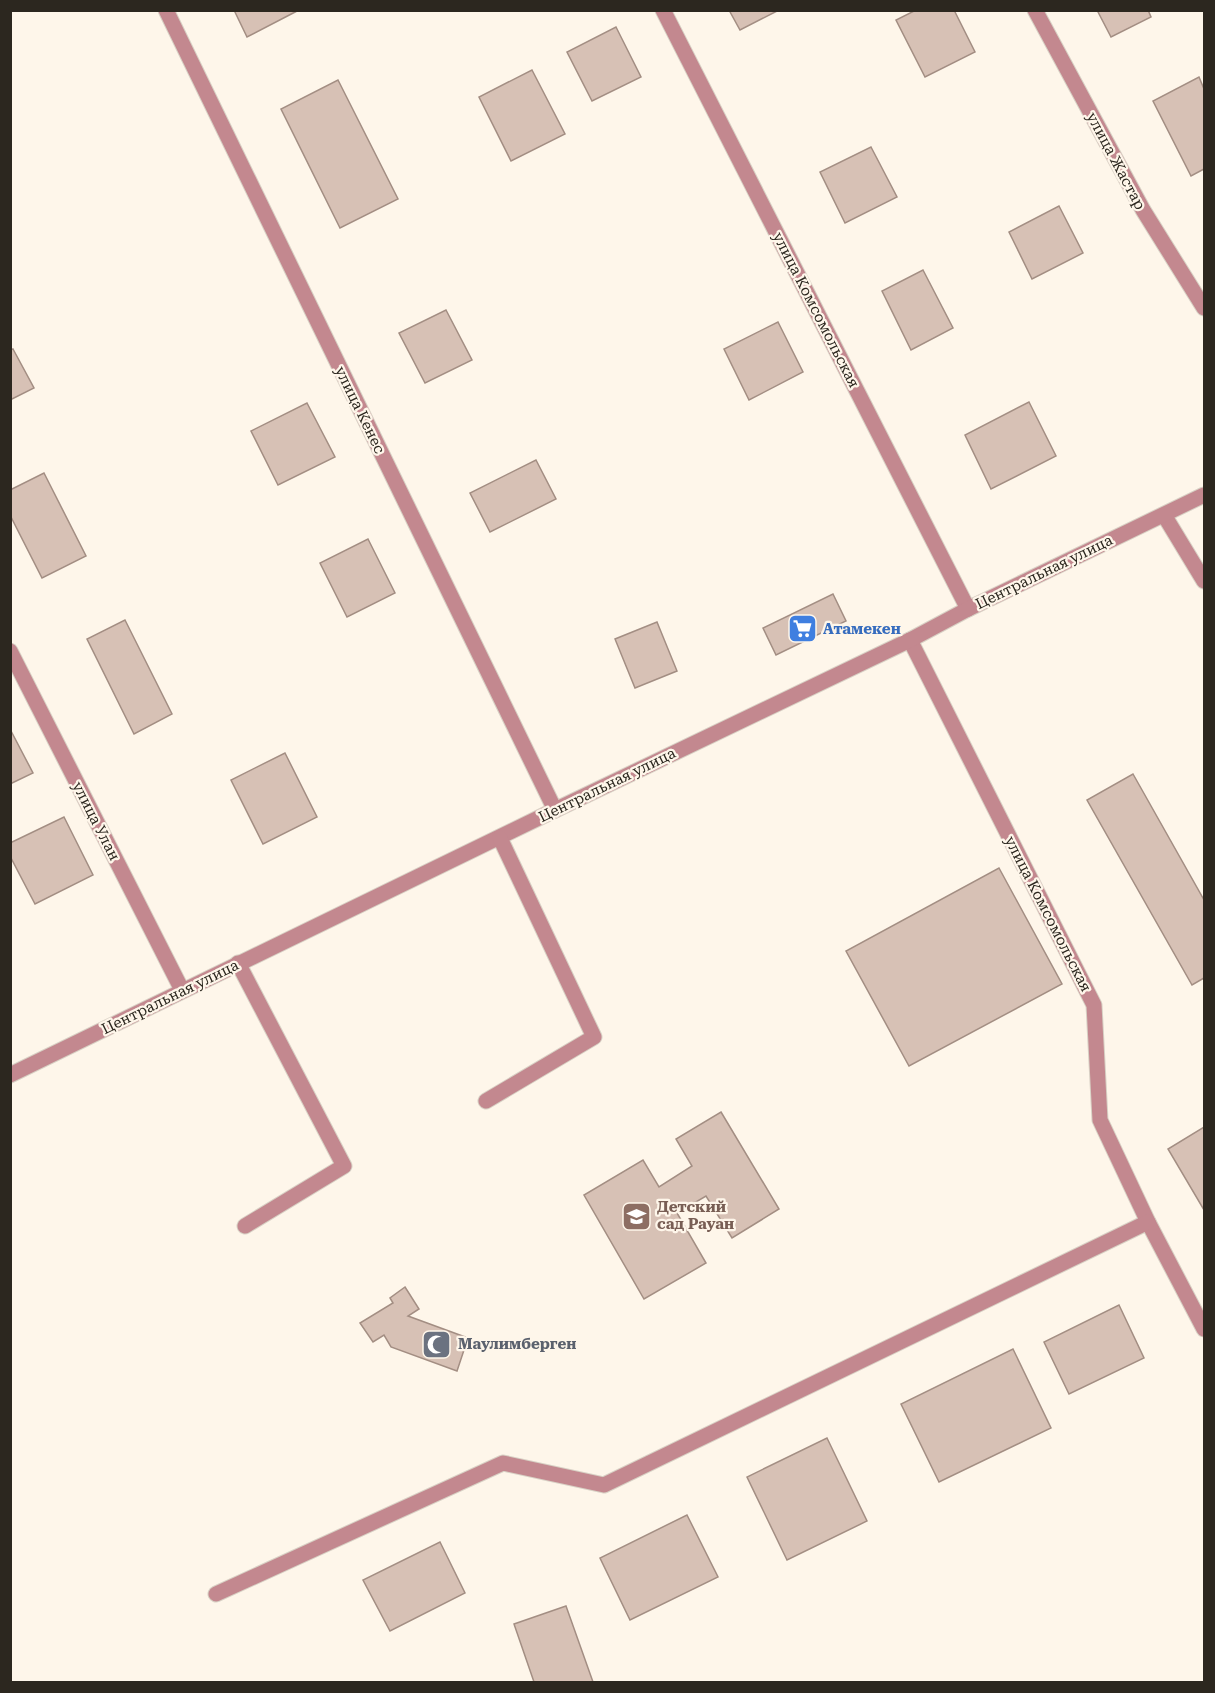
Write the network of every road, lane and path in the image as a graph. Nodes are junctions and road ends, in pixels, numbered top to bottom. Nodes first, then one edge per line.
1 (166, 10) edge
2 (663, 10) edge
3 (1035, 10) edge
4 (1204, 308) edge
5 (1204, 495) edge
6 (1164, 514) junction
7 (1204, 581) edge
8 (968, 609) junction
9 (910, 640) junction
10 (10, 651) edge
11 (555, 810) junction
12 (500, 837) junction
13 (238, 963) junction
14 (182, 990) junction
15 (10, 1075) edge
16 (486, 1101) dead end
17 (1148, 1222) junction
18 (245, 1226) dead end
19 (1204, 1329) edge
20 (216, 1594) dead end

1 - 11 street, улица Кенес
2 - 8 street, улица Комсомольская
3 - 4 street, улица Жастар
5 - 6 street, Центральная улица
6 - 7 street
6 - 8 street, Центральная улица
8 - 9 street, Центральная улица
9 - 11 street, Центральная улица
9 - 17 street, улица Комсомольская
10 - 14 street, улица Улан
11 - 12 street, Центральная улица
12 - 13 street, Центральная улица
12 - 16 street
13 - 14 street, Центральная улица
13 - 18 street
14 - 15 street, Центральная улица
17 - 19 street, улица Комсомольская
17 - 20 street

